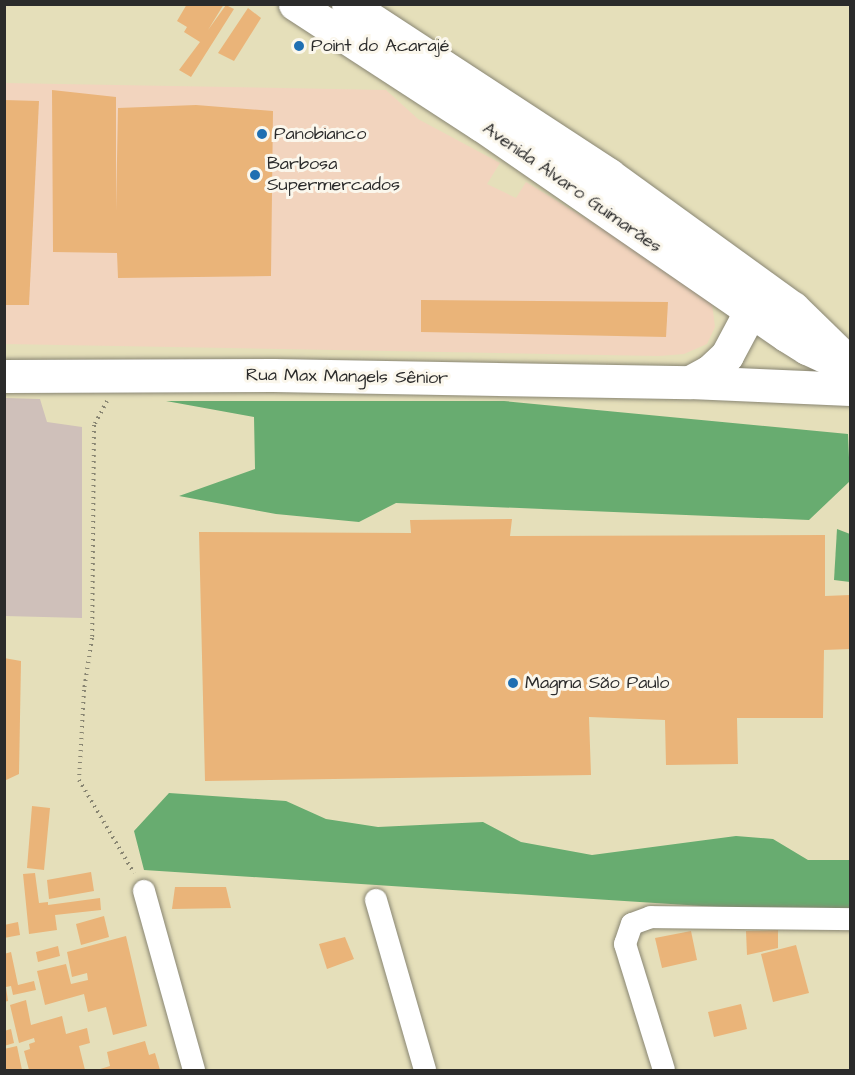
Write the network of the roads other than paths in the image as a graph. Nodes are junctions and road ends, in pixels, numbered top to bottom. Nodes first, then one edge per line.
1 (295, 4) edge
2 (348, 4) edge
3 (753, 296) junction
4 (850, 367) edge
5 (4, 376) edge
6 (690, 382) junction
7 (850, 389) edge
8 (144, 891) road end
9 (376, 900) dead end
10 (850, 919) edge
11 (194, 1071) edge
12 (425, 1071) edge
13 (664, 1071) edge

1 - 3 street, Avenida Álvaro Guimarães
2 - 3 street, Avenida Álvaro Guimarães
3 - 4 street, Avenida Álvaro Guimarães
3 - 6 street
5 - 6 street, Rua Max Mangels Sênior
6 - 7 street, Rua Max Mangels Sênior
8 - 11 street
9 - 12 street
10 - 13 street

